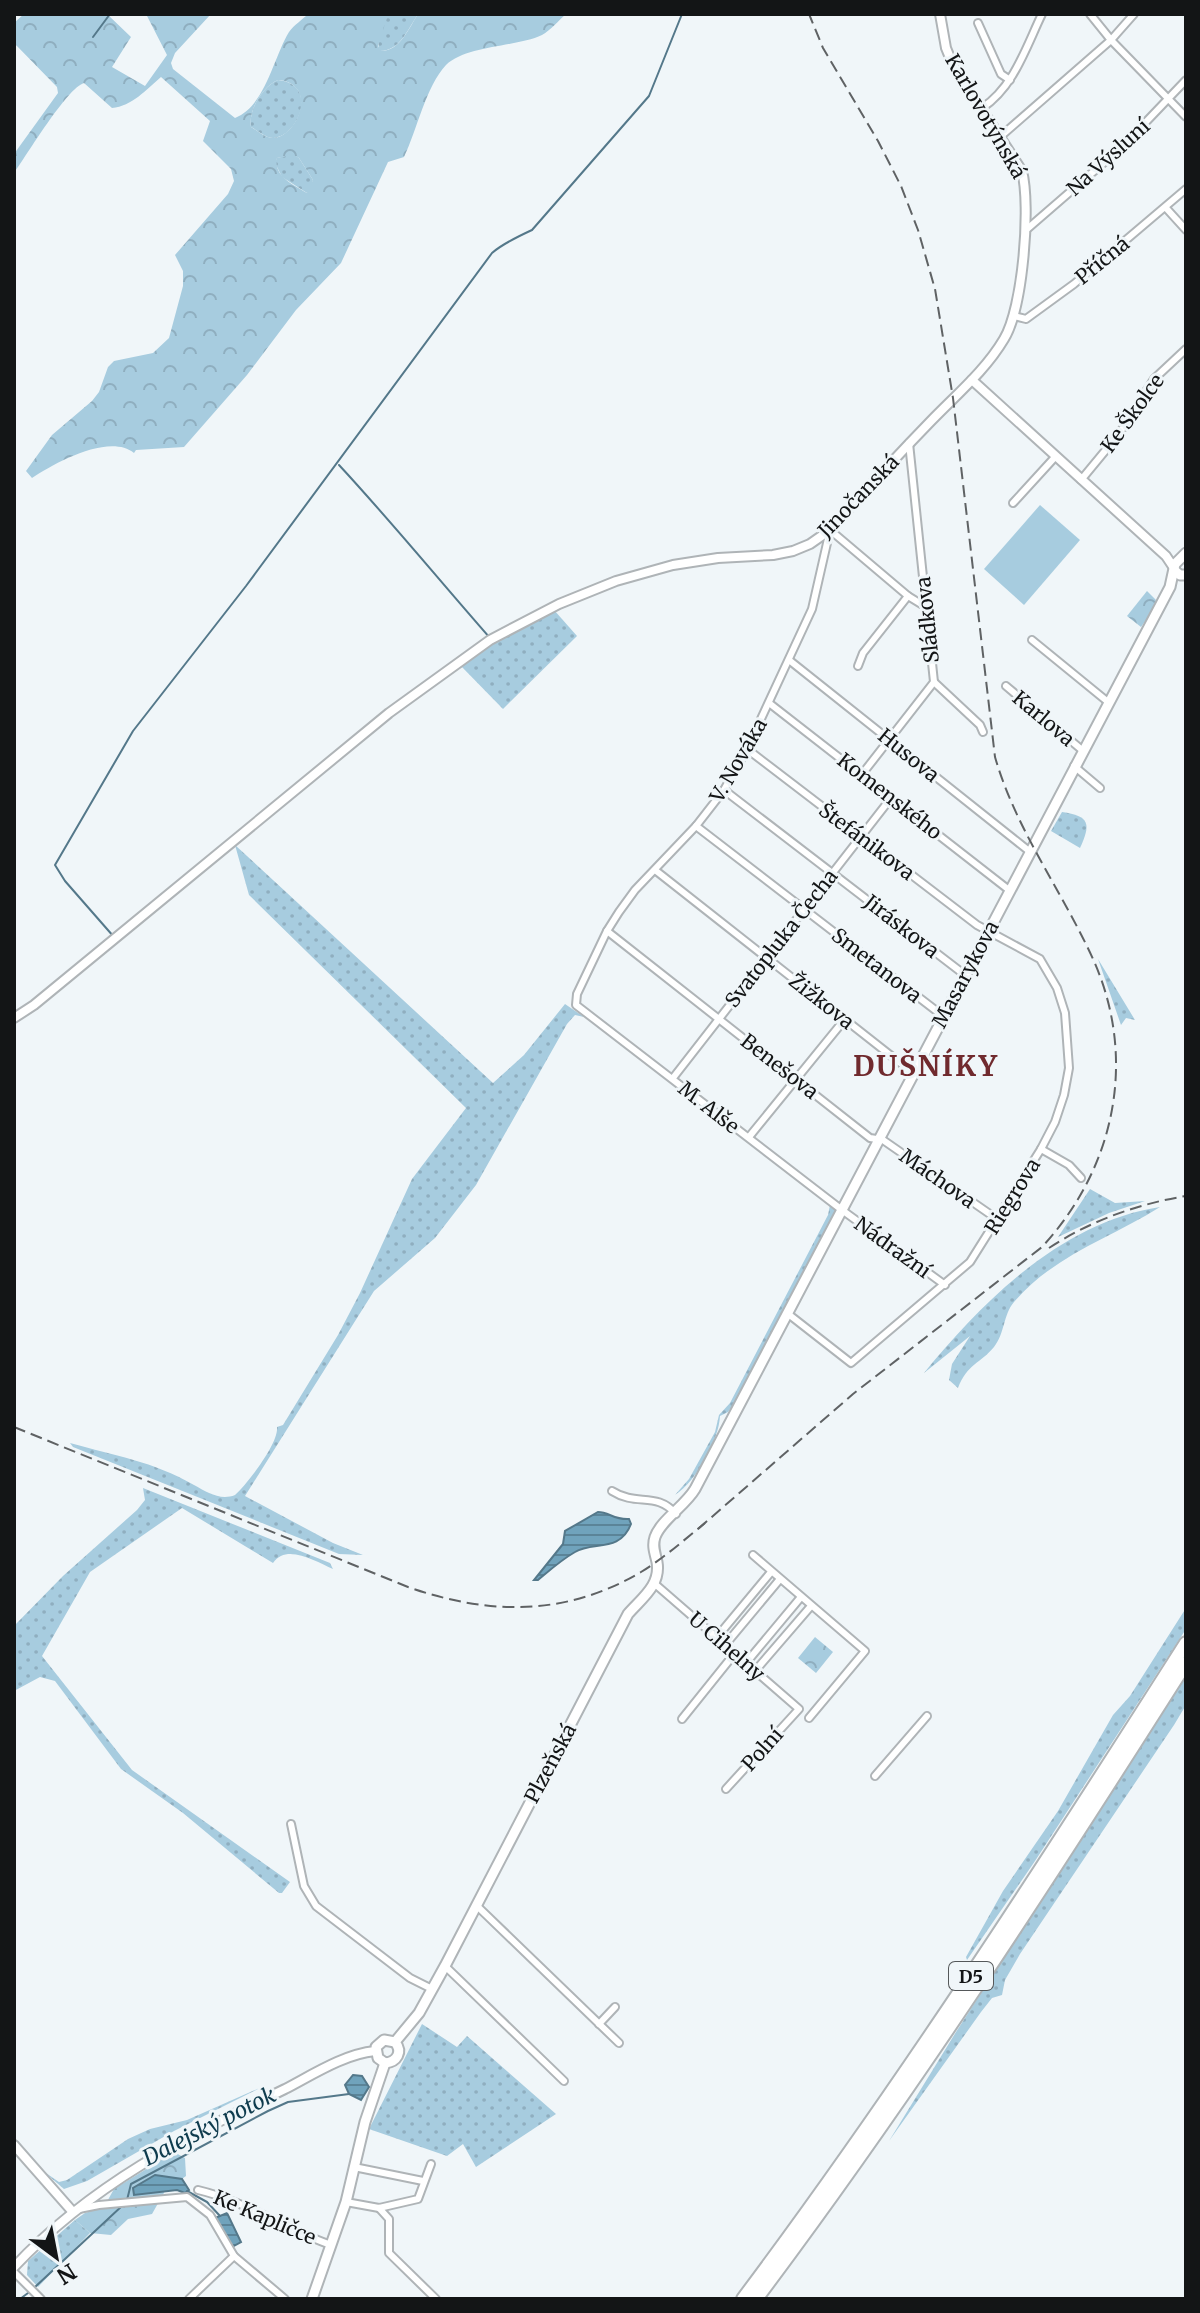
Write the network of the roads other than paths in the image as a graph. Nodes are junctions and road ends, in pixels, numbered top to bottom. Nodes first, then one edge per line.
1 (940, 14) edge
2 (1042, 14) edge
3 (1090, 14) edge
4 (1134, 14) edge
5 (978, 23) dead end
6 (1111, 40) junction
7 (1010, 80) junction
8 (1186, 80) edge
9 (1169, 100) junction
10 (982, 108) junction
11 (1186, 117) edge
12 (1001, 136) junction
13 (1186, 189) edge
14 (1166, 208) junction
15 (1026, 230) junction
16 (1186, 230) edge
17 (1014, 316) junction
18 (1186, 349) edge
19 (972, 380) junction
20 (909, 443) junction
21 (1056, 456) junction
22 (1081, 480) junction
23 (1013, 503) dead end
24 (830, 530) junction
25 (1182, 567) edge
26 (908, 596) junction
27 (926, 607) junction
28 (1032, 640) dead end
29 (789, 660) junction
30 (858, 666) dead end
31 (934, 682) junction
32 (1006, 686) dead end
33 (1108, 702) junction
34 (769, 703) junction
35 (983, 732) dead end
36 (890, 738) junction
37 (747, 749) junction
38 (1082, 750) junction
39 (1074, 766) junction
40 (863, 773) junction
41 (1100, 788) dead end
42 (724, 790) junction
43 (891, 798) junction
44 (696, 826) junction
45 (861, 836) junction
46 (1029, 851) junction
47 (655, 870) junction
48 (832, 872) junction
49 (1009, 890) junction
50 (804, 909) junction
51 (988, 930) junction
52 (607, 931) junction
53 (766, 958) junction
54 (965, 975) junction
55 (576, 1005) joint
56 (943, 1016) junction
57 (14, 1018) edge
58 (718, 1018) junction
59 (845, 1019) junction
60 (913, 1073) junction
61 (673, 1078) junction
62 (797, 1078) junction
63 (749, 1137) junction
64 (879, 1139) junction
65 (1041, 1149) junction
66 (1081, 1178) dead end
67 (842, 1210) junction
68 (997, 1219) junction
69 (945, 1285) junction
70 (787, 1313) junction
71 (612, 1491) dead end
72 (676, 1514) junction
73 (753, 1555) dead end
74 (771, 1572) junction
75 (780, 1579) junction
76 (655, 1584) junction
77 (801, 1597) junction
78 (811, 1606) junction
79 (717, 1637) junction
80 (1186, 1643) edge
81 (725, 1645) junction
82 (735, 1653) junction
83 (746, 1663) junction
84 (1186, 1663) edge
85 (755, 1671) junction
86 (799, 1709) joint
87 (927, 1716) dead end
88 (809, 1718) dead end
89 (682, 1719) dead end
90 (875, 1776) dead end
91 (726, 1789) dead end
92 (291, 1824) dead end
93 (476, 1905) junction
94 (445, 1966) junction
95 (432, 1989) junction
96 (615, 2007) dead end
97 (599, 2024) junction
98 (395, 2042) junction
99 (619, 2043) dead end
100 (375, 2051) junction
101 (385, 2063) junction
102 (564, 2081) dead end
103 (14, 2145) edge
104 (431, 2164) dead end
105 (354, 2167) junction
106 (423, 2181) junction
107 (198, 2190) dead end
108 (346, 2202) junction
109 (379, 2208) junction
110 (72, 2211) junction
111 (331, 2245) junction
112 (234, 2256) junction
113 (14, 2269) edge
114 (41, 2299) edge
115 (189, 2299) edge
116 (285, 2299) edge
117 (312, 2299) edge
118 (436, 2299) edge
119 (743, 2299) edge
120 (756, 2299) edge

1 - 10 street, Karlovotýnská
2 - 7 street
3 - 6 street
4 - 6 street
5 - 7 street
6 - 9 street
6 - 12 street
7 - 10 street
8 - 9 street, Na Výsluní
9 - 11 street
9 - 15 street, Na Výsluní
10 - 12 street, Karlovotýnská
12 - 15 street, Karlovotýnská
13 - 14 street, Příčná
14 - 16 street
14 - 17 street, Příčná
15 - 17 street, Karlovotýnská
17 - 19 street, Karlovotýnská
18 - 22 street, Ke Školce
19 - 20 street, Jinočanská
19 - 21 street
20 - 24 street, Jinočanská
20 - 27 street, Sládkova
21 - 22 street
21 - 23 street
22 - 25 street
24 - 26 street
24 - 29 street, V. Nováka
24 - 57 street, Jinočanská
25 - 33 main road, Masarykova
26 - 27 street
26 - 30 street
27 - 31 street, Sládkova
28 - 33 street
29 - 34 street, V. Nováka
29 - 36 street, Husova
31 - 35 street
31 - 36 street, Sládkova
32 - 38 street, Karlova
33 - 38 main road, Masarykova
34 - 37 street, V. Nováka
34 - 40 street, Komenského
36 - 40 street, Sládkova
36 - 46 street, Husova
37 - 42 street, V. Nováka
37 - 45 street, Štefánikova
38 - 39 main road, Masarykova
39 - 41 street
39 - 46 main road, Masarykova
40 - 43 street, Komenského
42 - 44 street, V. Nováka
42 - 48 street, Jiráskova
43 - 45 street, Svatopluka Čecha
43 - 49 street, Komenského
44 - 47 street, V. Nováka
44 - 50 street, Smetanova
45 - 48 street, Svatopluka Čecha
45 - 51 street, Štefánikova
46 - 49 main road, Masarykova
47 - 52 street, V. Nováka
47 - 53 street, Žižkova
48 - 50 street, Svatopluka Čecha
48 - 54 street, Jiráskova
49 - 51 main road, Masarykova
50 - 53 street, Svatopluka Čecha
50 - 56 street, Smetanova
51 - 54 main road, Masarykova
51 - 65 street, Riegrova
52 - 55 street, V. Nováka
52 - 58 street, Benešova
53 - 58 street, Svatopluka Čecha
53 - 59 street, Žižkova
54 - 56 main road, Masarykova
55 - 61 street, M. Alše
56 - 60 main road, Masarykova
58 - 61 street, Svatopluka Čecha
58 - 62 street, Benešova
59 - 60 street, Žižkova
59 - 62 street
60 - 64 main road, Masarykova
61 - 63 street, M. Alše
62 - 63 street
62 - 64 street, Benešova
63 - 67 street, M. Alše
64 - 67 main road, Masarykova
64 - 68 street, Máchova
65 - 66 street
65 - 68 street, Riegrova
67 - 69 street, Nádražní
67 - 70 main road, Masarykova
68 - 69 street, Riegrova
69 - 70 street, Riegrova
70 - 72 main road, Masarykova
71 - 72 street
72 - 76 main road
73 - 74 street
74 - 75 street
74 - 79 street
75 - 77 street
75 - 81 street
76 - 79 street, U Cihelny
76 - 93 main road, Plzeňská
77 - 78 street
77 - 83 street
78 - 85 street
78 - 88 street
79 - 81 street, U Cihelny
80 - 119 highway, D5
81 - 82 street, U Cihelny
82 - 83 street, U Cihelny
82 - 89 street
83 - 85 street, U Cihelny
84 - 120 highway, D5
85 - 86 street, U Cihelny
86 - 91 street, Polní
87 - 90 street
92 - 95 street
93 - 94 main road, Plzeňská
93 - 97 street
94 - 95 main road, Plzeňská
94 - 102 street
95 - 98 main road, Plzeňská
96 - 97 street
97 - 99 street
98 - 100 main road, Plzeňská
98 - 101 main road, Plzeňská
100 - 101 main road
100 - 110 street
101 - 105 main road, Plzeňská
103 - 110 street
104 - 106 street
105 - 106 street
105 - 108 main road, Plzeňská
106 - 109 street
107 - 111 street, Ke Kapličce
108 - 109 street
108 - 111 main road, Plzeňská
109 - 118 street
110 - 112 street
110 - 113 street
111 - 117 main road, Plzeňská
112 - 115 street
112 - 116 street
113 - 114 street

